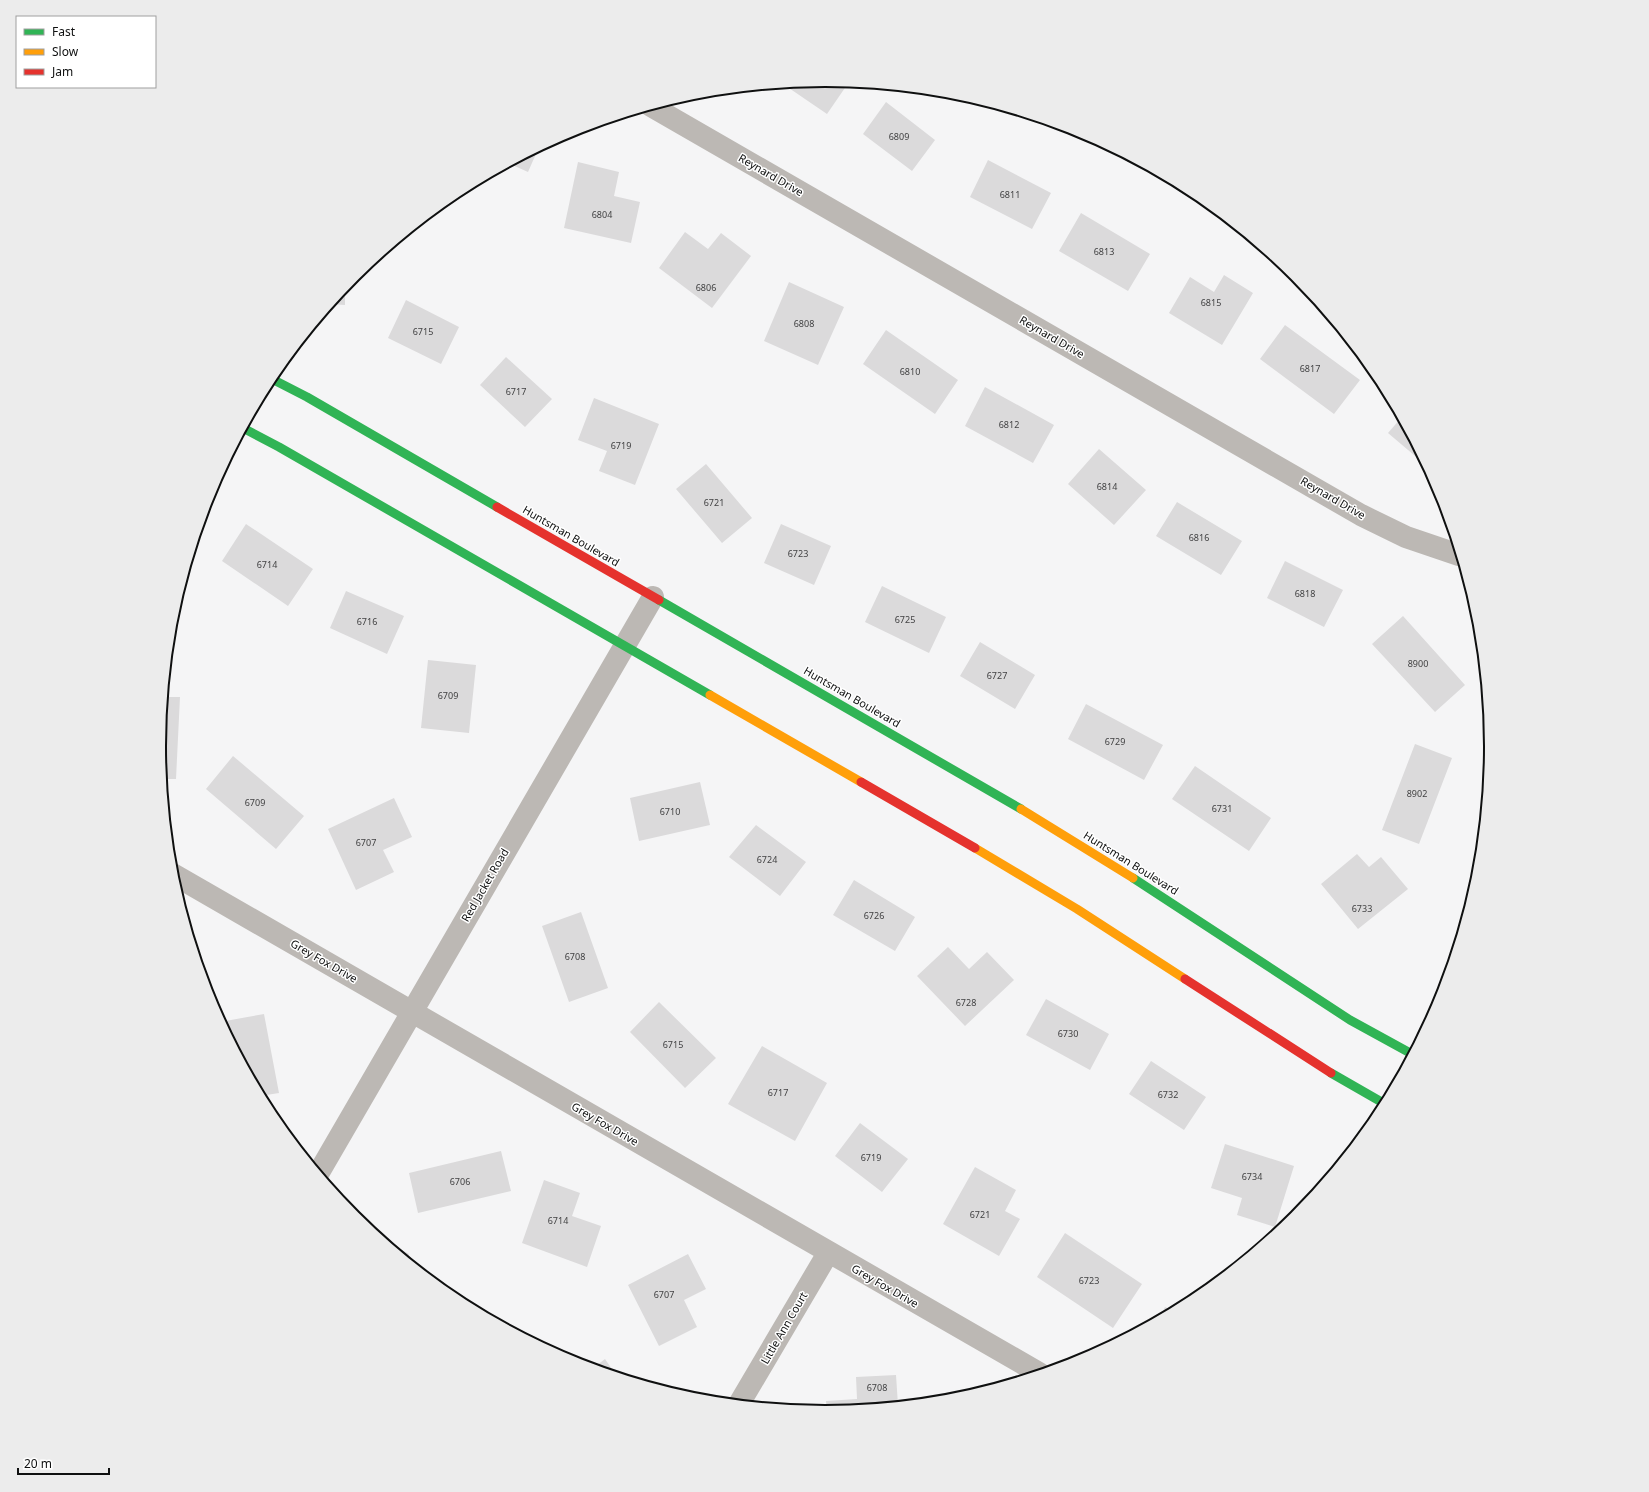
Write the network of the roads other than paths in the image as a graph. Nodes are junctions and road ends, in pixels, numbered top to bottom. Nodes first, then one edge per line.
1 (656, 109) edge
2 (276, 381) edge
3 (247, 430) edge
4 (1455, 554) edge
5 (653, 597) junction
6 (624, 647) junction
7 (179, 877) edge
8 (412, 1012) junction
9 (1408, 1052) edge
10 (1379, 1101) edge
11 (320, 1170) edge
12 (828, 1252) junction
13 (1035, 1370) edge
14 (742, 1399) edge

1 - 4 street, Reynard Drive
2 - 5 street, Huntsman Boulevard
3 - 6 street
5 - 6 street, Red Jacket Road
5 - 9 street, Huntsman Boulevard
6 - 8 street, Red Jacket Road
6 - 10 street
7 - 8 street, Grey Fox Drive
8 - 11 street, Red Jacket Road
8 - 12 street, Grey Fox Drive
12 - 13 street, Grey Fox Drive
12 - 14 street, Little Ann Court

